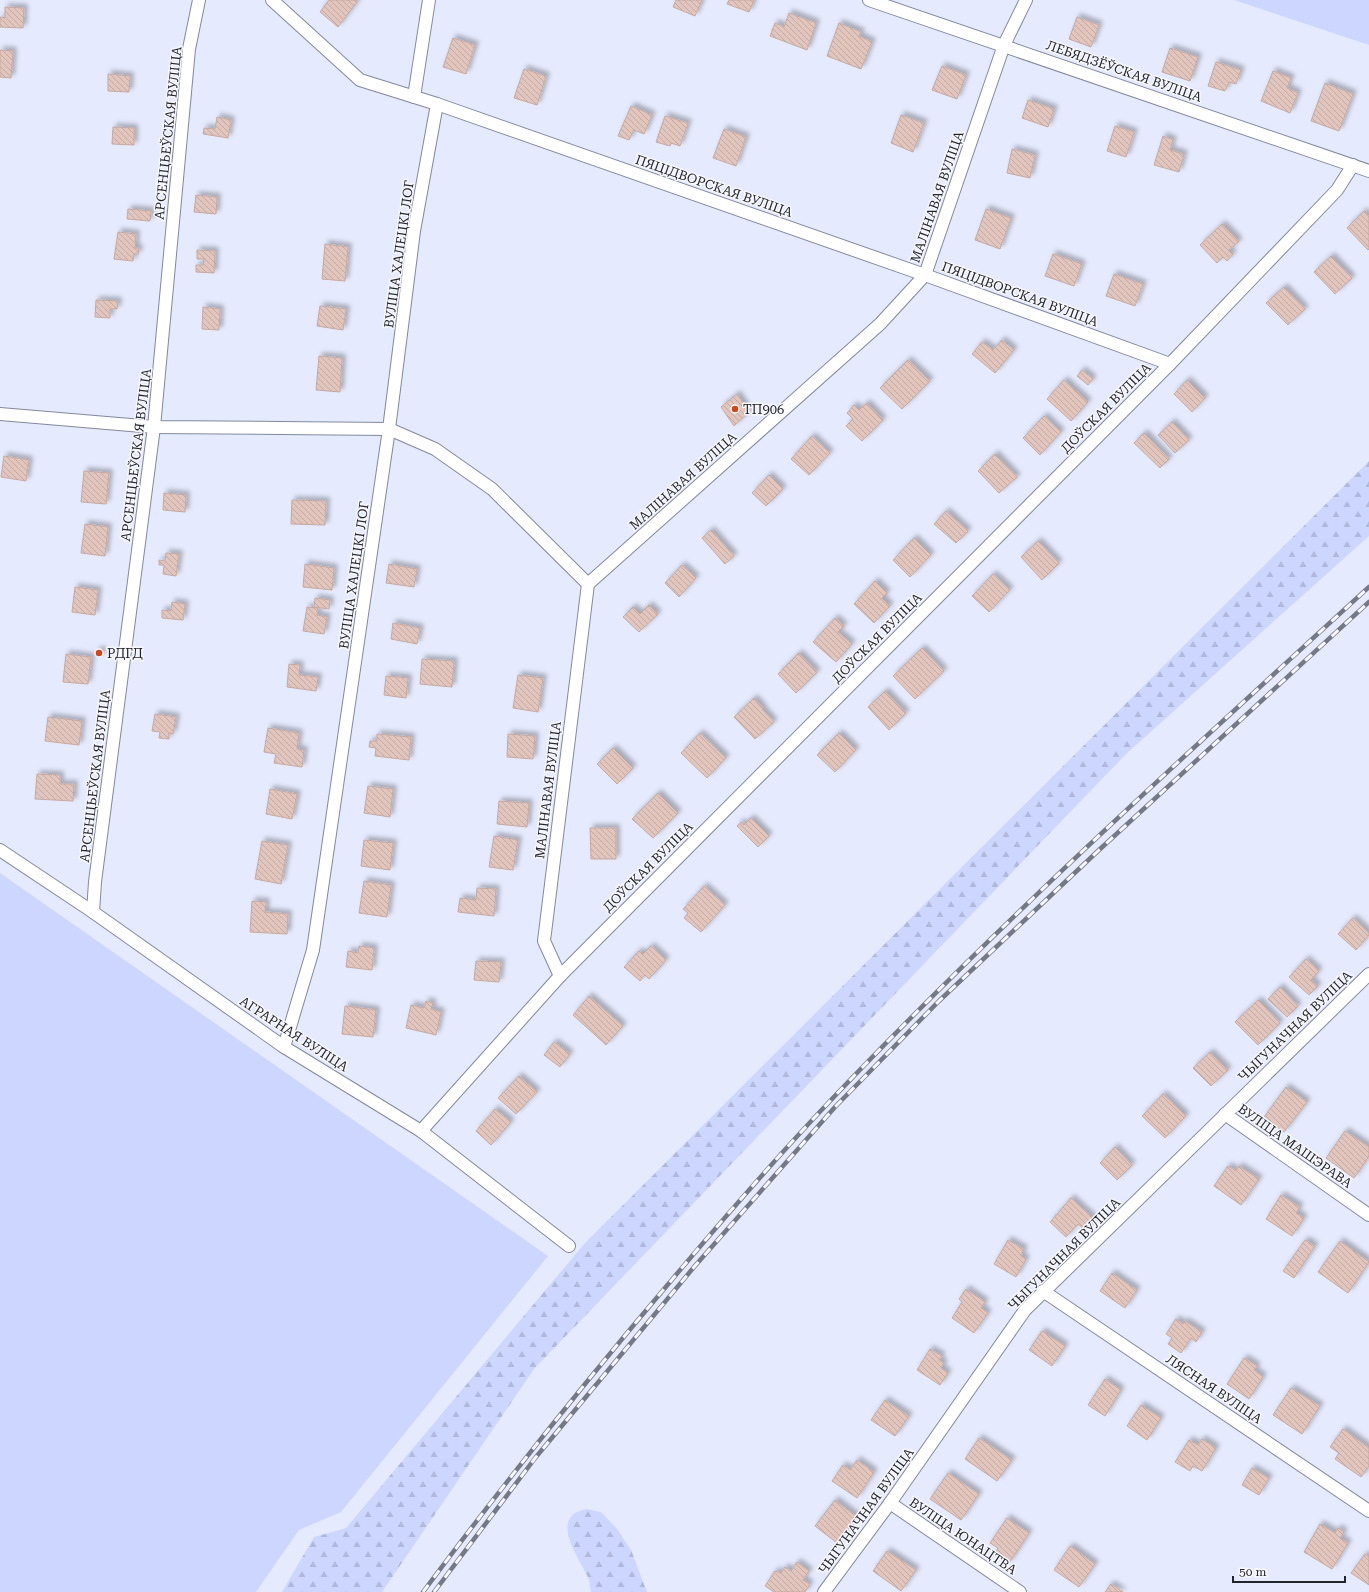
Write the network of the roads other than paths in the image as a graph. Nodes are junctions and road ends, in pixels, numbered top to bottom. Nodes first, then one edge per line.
1 (199, 0) edge
2 (272, 0) edge
3 (429, 0) edge
4 (869, 0) edge
5 (1026, 0) edge
6 (1004, 45) junction
7 (414, 96) junction
8 (437, 104) junction
9 (1353, 165) junction
10 (1369, 171) edge
11 (925, 275) junction
12 (1170, 364) junction
13 (0, 414) edge
14 (154, 427) junction
15 (389, 429) junction
16 (588, 584) junction
17 (0, 850) edge
18 (93, 912) junction
19 (1369, 974) edge
20 (560, 976) junction
21 (284, 1047) junction
22 (1225, 1114) junction
23 (420, 1131) junction
24 (1369, 1215) edge
25 (569, 1246) dead end
26 (1044, 1291) junction
27 (890, 1504) junction
28 (1369, 1511) edge
29 (824, 1592) edge
30 (1020, 1592) edge

1 - 14 street, АРСЕНЦЬЕЎСКАЯ ВУЛІЦА
2 - 7 street, ПЯЦІДВОРСКАЯ ВУЛІЦА
3 - 7 street
4 - 6 street, ЛЕБЯДЗЁЎСКАЯ ВУЛІЦА
5 - 6 street, МАЛІНАВАЯ ВУЛІЦА
6 - 9 street, ЛЕБЯДЗЁЎСКАЯ ВУЛІЦА
6 - 11 street, МАЛІНАВАЯ ВУЛІЦА
7 - 8 street, ПЯЦІДВОРСКАЯ ВУЛІЦА
8 - 11 street, ПЯЦІДВОРСКАЯ ВУЛІЦА
8 - 15 street, ВУЛІЦА ХАЛЕЦКІ ЛОГ
9 - 10 street, ЛЕБЯДЗЁЎСКАЯ ВУЛІЦА
9 - 12 street, ДОЎСКАЯ ВУЛІЦА
11 - 12 street, ПЯЦІДВОРСКАЯ ВУЛІЦА
11 - 16 street, МАЛІНАВАЯ ВУЛІЦА
12 - 20 street, ДОЎСКАЯ ВУЛІЦА
13 - 14 street
14 - 15 street
14 - 18 street, АРСЕНЦЬЕЎСКАЯ ВУЛІЦА
15 - 16 street
15 - 21 street, ВУЛІЦА ХАЛЕЦКІ ЛОГ
16 - 20 street, МАЛІНАВАЯ ВУЛІЦА
17 - 18 street, АГРАРНАЯ ВУЛІЦА
18 - 21 street, АГРАРНАЯ ВУЛІЦА
19 - 22 street, ЧЫГУНАЧНАЯ ВУЛІЦА
20 - 23 street, ДОЎСКАЯ ВУЛІЦА
21 - 23 street, АГРАРНАЯ ВУЛІЦА
22 - 24 street, ВУЛІЦА МАШЭРАВА
22 - 26 street, ЧЫГУНАЧНАЯ ВУЛІЦА
23 - 25 street, АГРАРНАЯ ВУЛІЦА
26 - 27 street, ЧЫГУНАЧНАЯ ВУЛІЦА
26 - 28 street, ЛЯСНАЯ ВУЛІЦА
27 - 29 street, ЧЫГУНАЧНАЯ ВУЛІЦА
27 - 30 street, ВУЛІЦА ЮНАЦТВА

